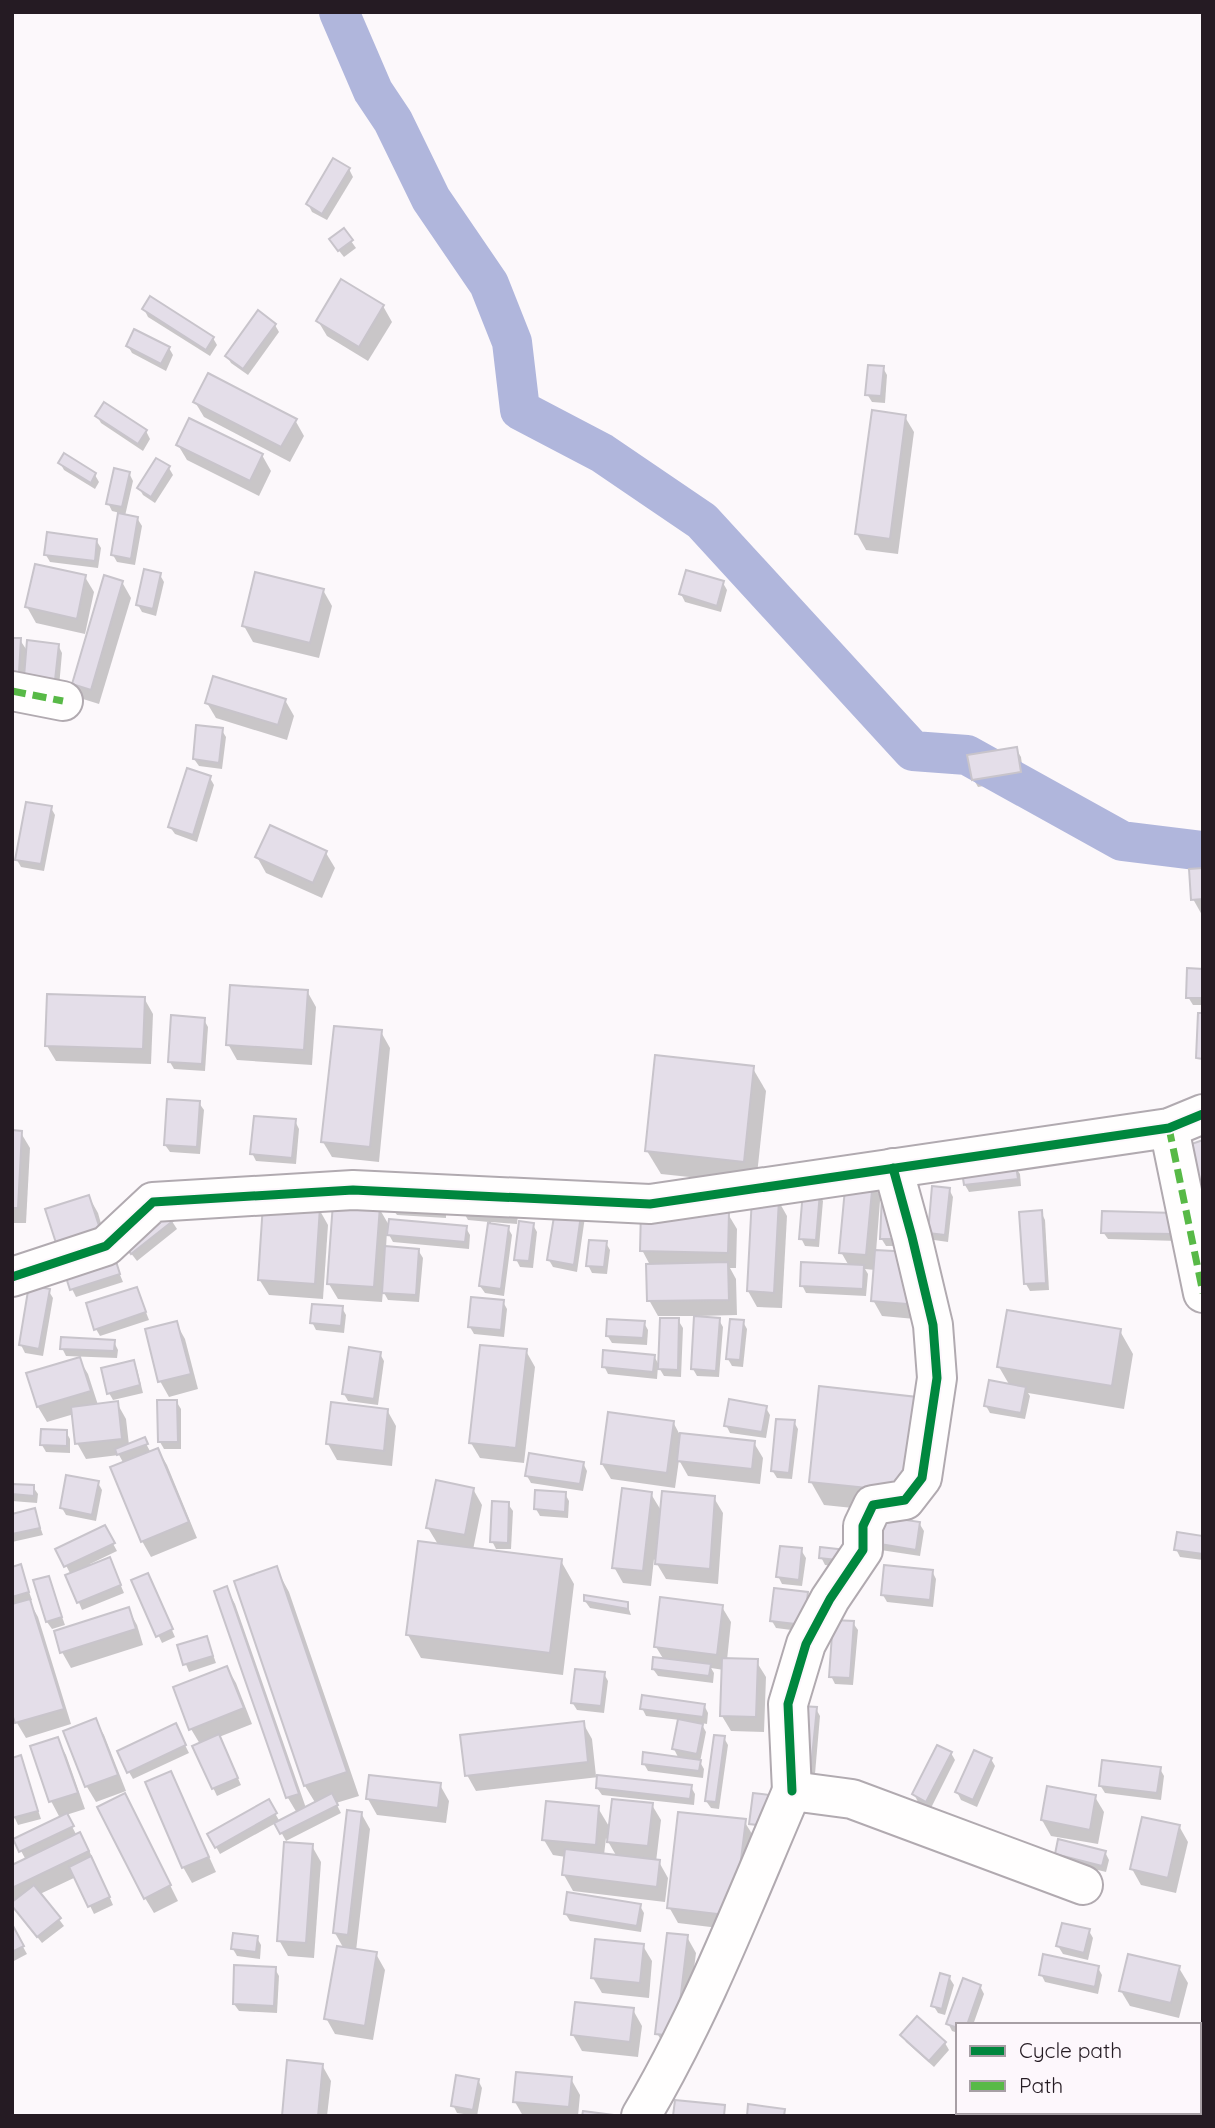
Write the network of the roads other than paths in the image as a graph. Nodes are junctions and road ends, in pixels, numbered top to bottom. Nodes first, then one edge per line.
1 (12, 691) edge
2 (63, 701) dead end
3 (1186, 1121) edge
4 (893, 1168) junction
5 (12, 1277) edge
6 (1203, 1293) edge
7 (792, 1791) junction
8 (1083, 1885) dead end
9 (641, 2116) edge

1 - 2 street
3 - 4 street
3 - 6 street
4 - 5 street
4 - 7 street
7 - 8 street
7 - 9 street

